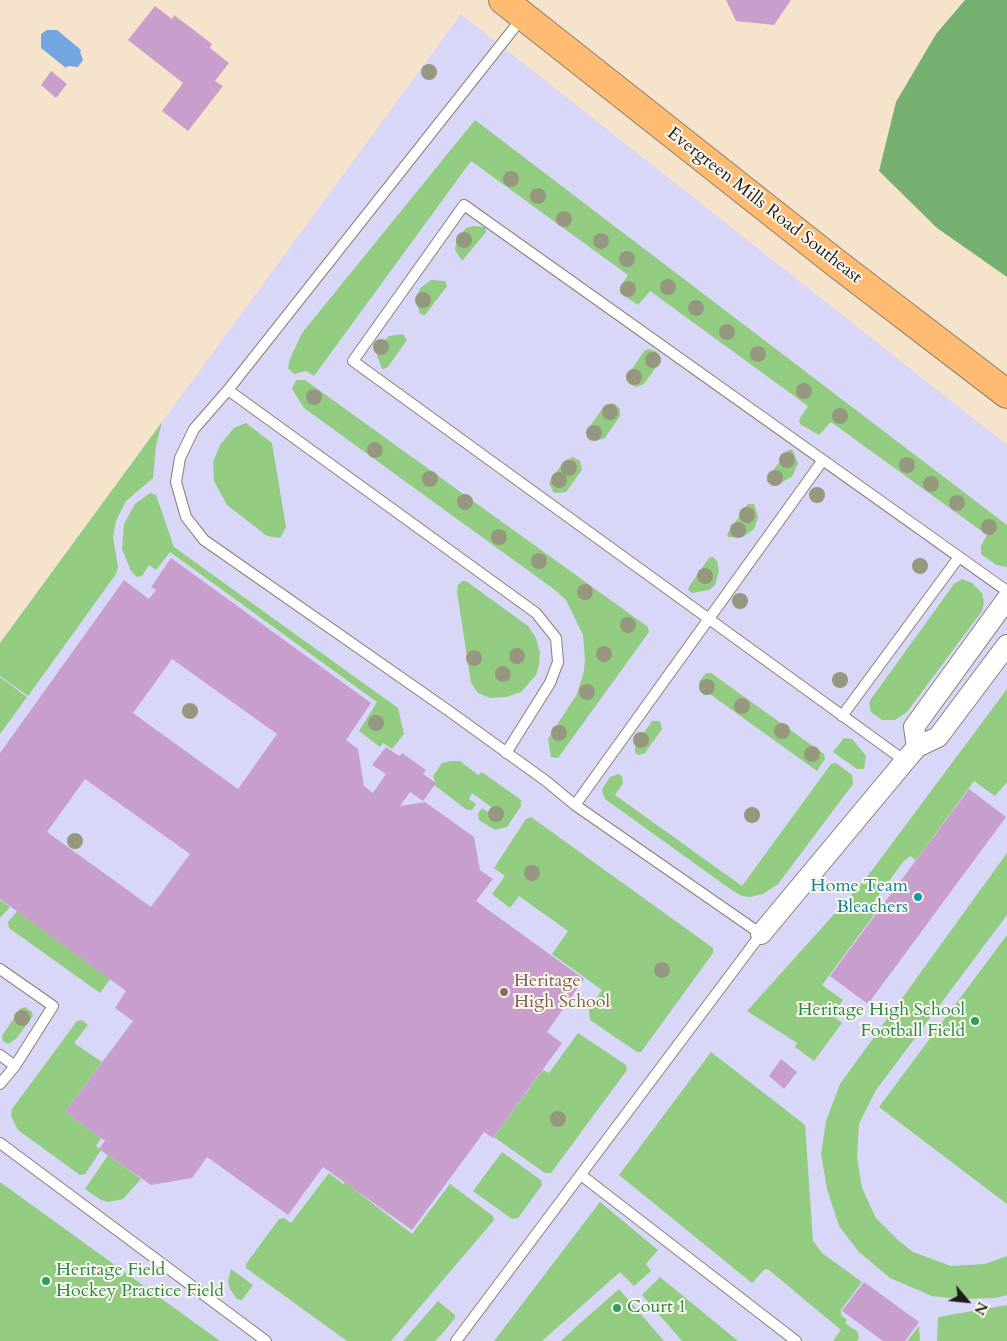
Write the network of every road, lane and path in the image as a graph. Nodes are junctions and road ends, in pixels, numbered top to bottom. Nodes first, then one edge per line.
1 (513, 8) edge
2 (228, 390) junction
3 (1007, 394) edge
4 (823, 460) junction
5 (958, 557) junction
6 (1007, 591) edge
7 (1007, 599) edge
8 (707, 619) junction
9 (1007, 645) edge
10 (842, 716) junction
11 (506, 753) junction
12 (911, 754) junction
13 (575, 805) junction
14 (761, 934) junction
15 (0, 969) edge
16 (0, 1055) edge
17 (15, 1066) junction
18 (0, 1084) edge
19 (0, 1143) edge
20 (581, 1175) junction
21 (266, 1341) edge
22 (456, 1341) edge
23 (796, 1341) edge

1 - 2 lane
1 - 3 main road, Evergreen Mills Road Southeast
2 - 11 lane
2 - 11 lane
4 - 5 lane
4 - 8 lane
4 - 8 lane
5 - 6 lane
5 - 10 lane
7 - 12 street
8 - 10 lane
8 - 13 lane
9 - 12 street
10 - 12 lane
11 - 13 lane
12 - 14 street
13 - 14 lane
14 - 20 lane
15 - 17 lane
16 - 17 lane
17 - 18 lane
19 - 21 lane
20 - 22 lane
20 - 23 lane

